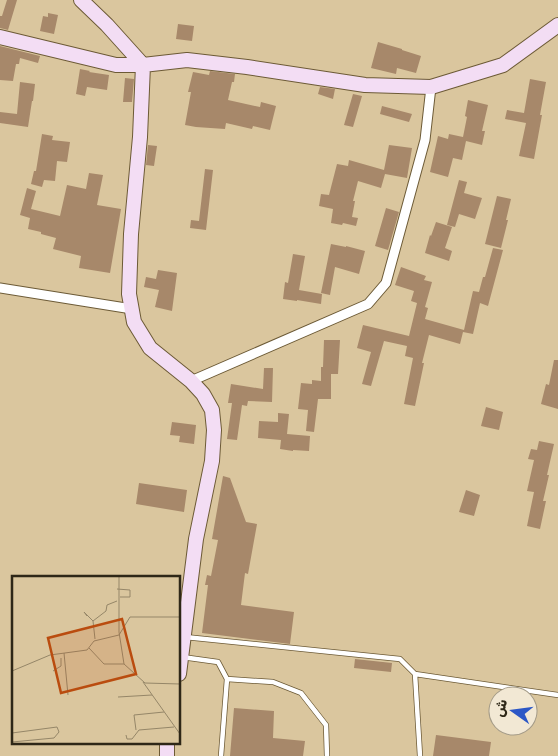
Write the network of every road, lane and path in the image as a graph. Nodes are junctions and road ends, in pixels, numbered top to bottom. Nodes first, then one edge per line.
1 (81, 0) edge
2 (558, 25) edge
3 (0, 37) edge
4 (144, 65) junction
5 (431, 87) junction
6 (0, 288) edge
7 (132, 309) junction
8 (191, 381) junction
9 (183, 637) junction
10 (181, 657) junction
11 (180, 666) edge
12 (415, 674) junction
13 (227, 678) junction
14 (558, 695) edge
15 (221, 756) edge
16 (327, 756) edge
17 (420, 756) edge

1 - 4 street
2 - 5 street
3 - 4 street
4 - 5 street
4 - 7 street
5 - 8 street
6 - 7 street
7 - 8 street
8 - 9 street
9 - 10 street
9 - 12 lane
10 - 11 street
10 - 13 lane
12 - 14 lane
12 - 17 lane
13 - 15 lane
13 - 16 lane

